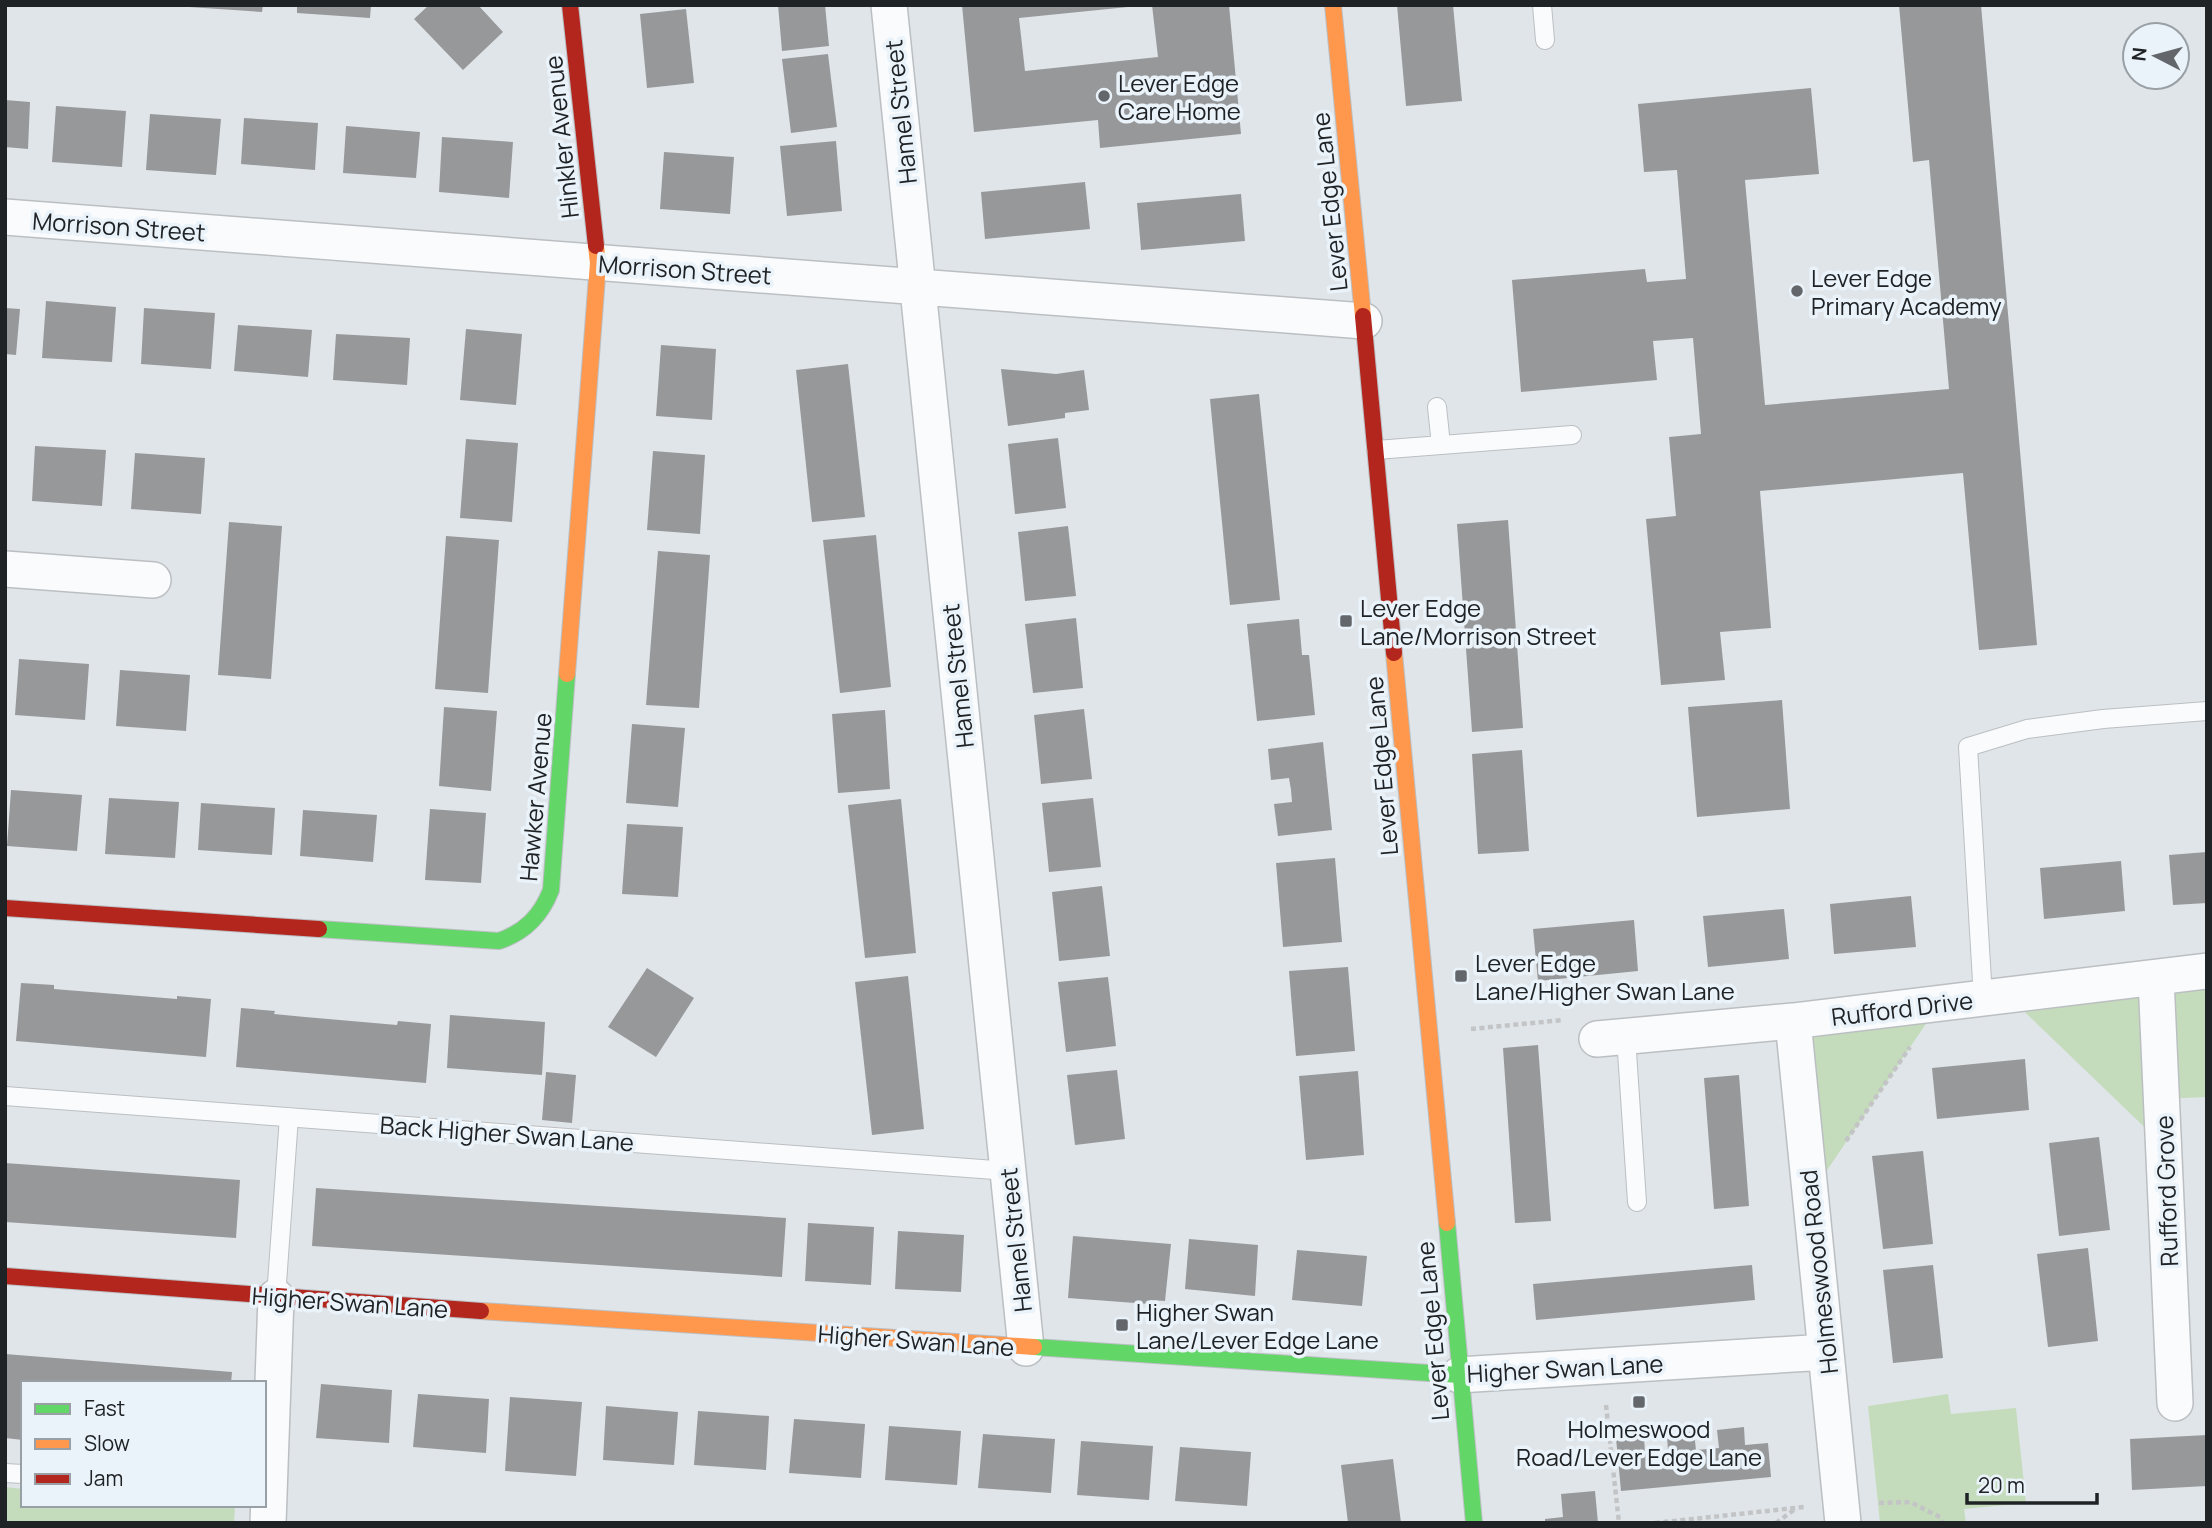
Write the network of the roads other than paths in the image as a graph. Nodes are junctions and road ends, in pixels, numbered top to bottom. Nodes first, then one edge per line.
1 (570, 5) edge
2 (889, 5) edge
3 (1333, 5) edge
4 (1542, 5) edge
5 (1545, 40) dead end
6 (5, 217) edge
7 (598, 263) junction
8 (918, 287) junction
9 (1364, 321) junction
10 (1437, 407) dead end
11 (1572, 435) dead end
12 (1441, 445) junction
13 (1376, 450) junction
14 (5, 569) edge
15 (153, 580) dead end
16 (2207, 711) edge
17 (5, 908) edge
18 (2207, 971) edge
19 (2156, 978) junction
20 (1983, 998) junction
21 (1793, 1021) junction
22 (1612, 1038) joint
23 (5, 1096) edge
24 (289, 1117) junction
25 (1008, 1171) junction
26 (1637, 1202) dead end
27 (5, 1276) edge
28 (276, 1297) junction
29 (1026, 1348) junction
30 (1826, 1352) junction
31 (1459, 1376) junction
32 (2175, 1403) dead end
33 (267, 1505) edge
34 (1842, 1513) edge
35 (1474, 1523) edge

1 - 7 street, Hinkler Avenue
2 - 8 street, Hamel Street
3 - 9 street, Lever Edge Lane
4 - 5 lane
6 - 7 street, Morrison Street
7 - 8 street, Morrison Street
7 - 17 street, Hawker Avenue
8 - 9 street, Morrison Street
8 - 25 street, Hamel Street
9 - 13 street, Lever Edge Lane
10 - 12 lane
11 - 12 lane
12 - 13 lane
13 - 31 street, Lever Edge Lane
14 - 15 street
16 - 20 lane
18 - 19 street, Rufford Drive
19 - 20 street, Rufford Drive
19 - 32 street, Rufford Grove
20 - 21 street, Rufford Drive
21 - 22 street, Rufford Drive
21 - 30 street, Holmeswood Road
22 - 26 lane
23 - 24 lane, Back Higher Swan Lane
24 - 25 lane, Back Higher Swan Lane
24 - 28 lane
25 - 29 street, Hamel Street
27 - 28 street, Higher Swan Lane
28 - 29 street, Higher Swan Lane
28 - 33 street
29 - 31 street, Higher Swan Lane
30 - 31 street, Higher Swan Lane
30 - 34 street, Holmeswood Road
31 - 35 street, Lever Edge Lane

